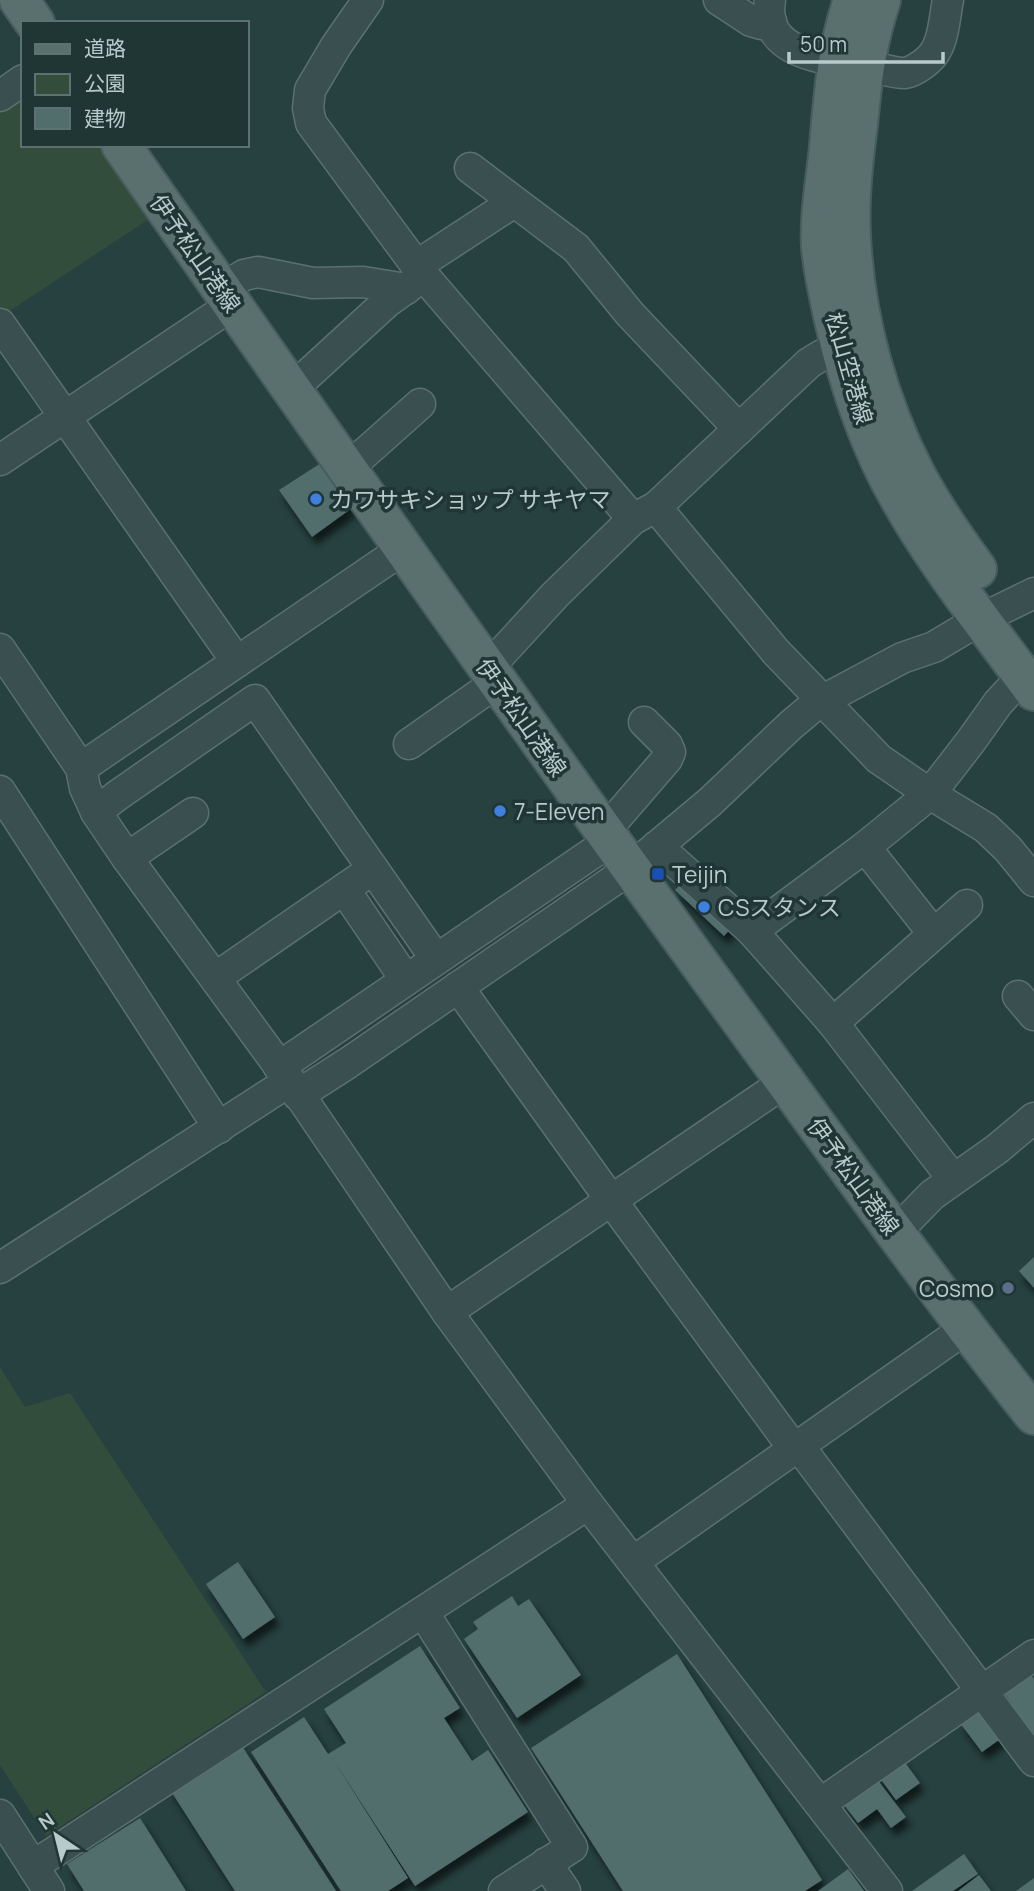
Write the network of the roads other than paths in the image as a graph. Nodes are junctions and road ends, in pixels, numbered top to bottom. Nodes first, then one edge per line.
1 (19, 0) edge
2 (368, 0) edge
3 (719, 0) edge
4 (853, 0) edge
5 (881, 0) edge
6 (948, 0) edge
7 (771, 11) edge
8 (34, 21) edge
9 (851, 62) junction
10 (21, 81) edge
11 (0, 96) edge
12 (122, 147) edge
13 (470, 168) dead end
14 (514, 202) junction
15 (415, 277) junction
16 (227, 297) junction
17 (0, 324) edge
18 (841, 348) junction
19 (291, 390) junction
20 (420, 404) dead end
21 (65, 417) junction
22 (739, 429) junction
23 (0, 460) edge
24 (347, 469) junction
25 (644, 513) junction
26 (403, 549) junction
27 (1007, 607) edge
28 (0, 649) edge
29 (237, 662) junction
30 (1030, 671) edge
31 (493, 675) junction
32 (824, 700) junction
33 (645, 722) dead end
34 (409, 744) dead end
35 (81, 768) junction
36 (0, 791) edge
37 (930, 794) junction
38 (96, 812) junction
39 (193, 813) dead end
40 (625, 847) junction
41 (865, 847) junction
42 (127, 858) junction
43 (373, 869) junction
44 (1034, 881) edge
45 (344, 889) junction
46 (967, 905) dead end
47 (752, 930) junction
48 (933, 933) junction
49 (436, 959) junction
50 (215, 978) junction
51 (406, 980) junction
52 (458, 987) junction
53 (834, 1023) junction
54 (289, 1081) junction
55 (785, 1082) junction
56 (1034, 1118) edge
57 (219, 1128) junction
58 (953, 1179) junction
59 (611, 1200) junction
60 (895, 1233) junction
61 (0, 1268) edge
62 (447, 1312) junction
63 (965, 1329) junction
64 (1034, 1415) edge
65 (796, 1447) junction
66 (588, 1504) junction
67 (633, 1562) junction
68 (423, 1612) junction
69 (1034, 1656) edge
70 (983, 1691) junction
71 (1034, 1760) edge
72 (820, 1804) junction
73 (0, 1815) edge
74 (546, 1863) junction
75 (33, 1866) junction
76 (49, 1891) edge
77 (504, 1891) edge
78 (565, 1891) edge
79 (887, 1891) edge

1 - 8 main road
2 - 15 street
3 - 7 street
4 - 9 main road, 松山空港線
5 - 9 main road, 松山空港線
6 - 9 street
7 - 9 street
9 - 18 main road, 松山空港線
9 - 27 main road, 松山空港線
10 - 11 street
12 - 16 main road, 伊予松山港線
13 - 14 street
14 - 15 street
14 - 22 street
15 - 16 street
15 - 19 street
15 - 25 street
16 - 19 main road, 伊予松山港線
16 - 21 street
17 - 21 street
18 - 22 street
18 - 27 main road, 松山空港線
19 - 24 main road, 伊予松山港線
20 - 24 street
21 - 23 street
21 - 29 street
22 - 25 street
24 - 26 main road, 伊予松山港線
25 - 31 street
25 - 32 street
26 - 29 street
26 - 31 main road, 伊予松山港線
27 - 30 main road, 松山空港線
27 - 32 street
28 - 35 street
29 - 35 street
30 - 37 street
31 - 34 street
31 - 40 main road, 伊予松山港線
32 - 37 street
32 - 40 street
33 - 40 street
35 - 38 street
36 - 57 street
37 - 41 street
37 - 44 street
38 - 42 street
38 - 43 street
39 - 42 street
40 - 47 street
40 - 49 street
40 - 52 street
40 - 55 main road, 伊予松山港線
41 - 47 street
41 - 48 street
42 - 50 street
43 - 45 street
43 - 49 street
45 - 50 street
45 - 51 street
46 - 48 street
47 - 53 street
48 - 53 street
49 - 51 street
50 - 54 street
51 - 54 street
52 - 54 street
52 - 59 street
53 - 58 street
54 - 57 street
54 - 62 street
55 - 59 street
55 - 60 main road, 伊予松山港線
56 - 58 street
57 - 61 street
58 - 60 street
59 - 62 street
59 - 65 street
60 - 63 main road, 伊予松山港線
62 - 66 street
63 - 64 main road, 伊予松山港線
63 - 65 street
65 - 67 street
65 - 70 street
66 - 67 street
66 - 68 street
67 - 72 street
68 - 74 street
68 - 75 street
69 - 70 street
70 - 71 street
70 - 72 street
72 - 79 street
73 - 75 street
74 - 77 street
74 - 78 street
75 - 76 street

